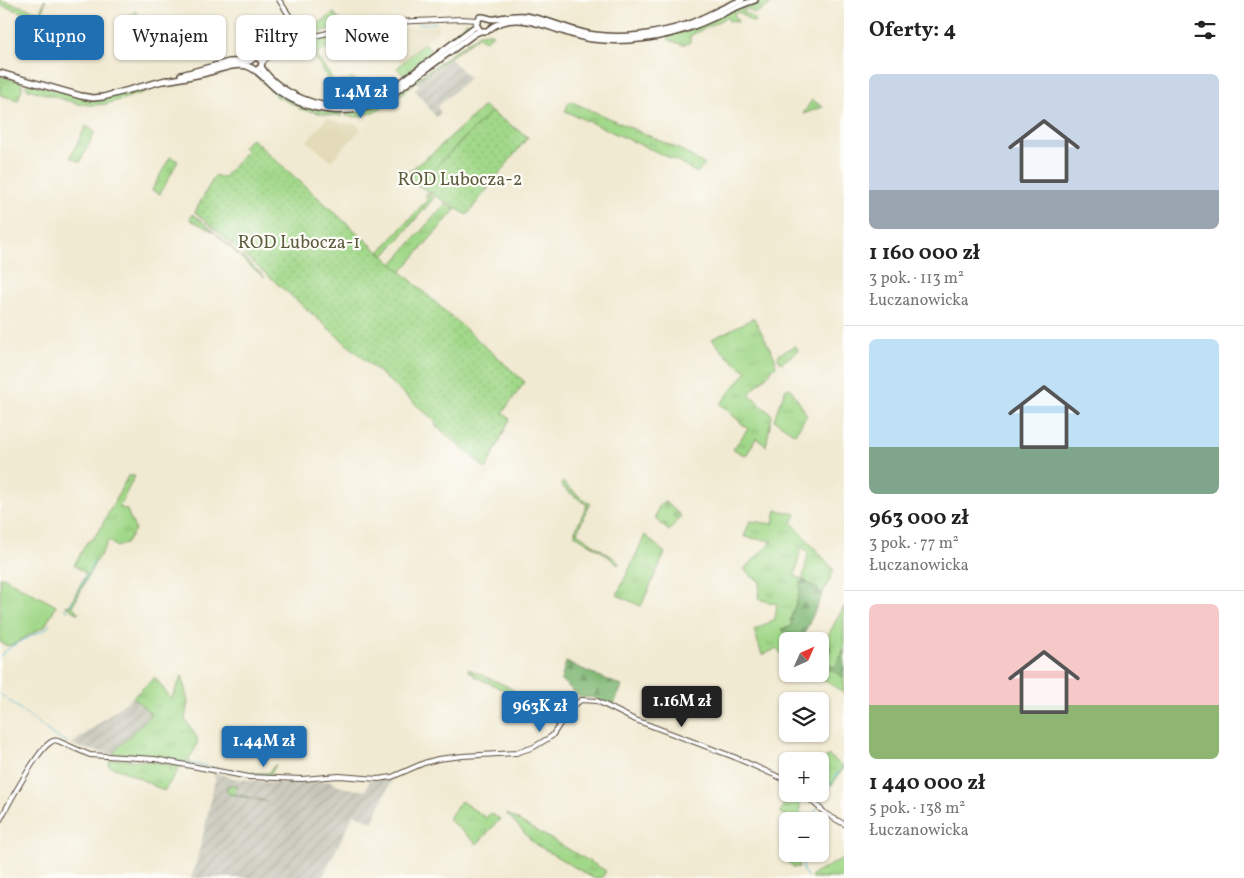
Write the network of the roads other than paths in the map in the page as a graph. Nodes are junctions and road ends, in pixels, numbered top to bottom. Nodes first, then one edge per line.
1 (279, 0) edge
2 (742, 0) edge
3 (754, 0) edge
4 (289, 15) edge
5 (489, 19) junction
6 (478, 25) junction
7 (491, 26) junction
8 (316, 36) edge
9 (265, 60) edge
10 (250, 64) junction
11 (260, 65) junction
12 (0, 74) edge
13 (779, 778) edge
14 (813, 802) edge
15 (0, 820) edge
16 (844, 824) edge

1 - 4 street
2 - 5 main road
3 - 7 main road
5 - 6 main road
5 - 7 main road
6 - 7 main road
6 - 8 street
6 - 11 main road
9 - 11 street
10 - 11 main road
10 - 11 main road
10 - 12 main road
13 - 15 street
14 - 16 street

